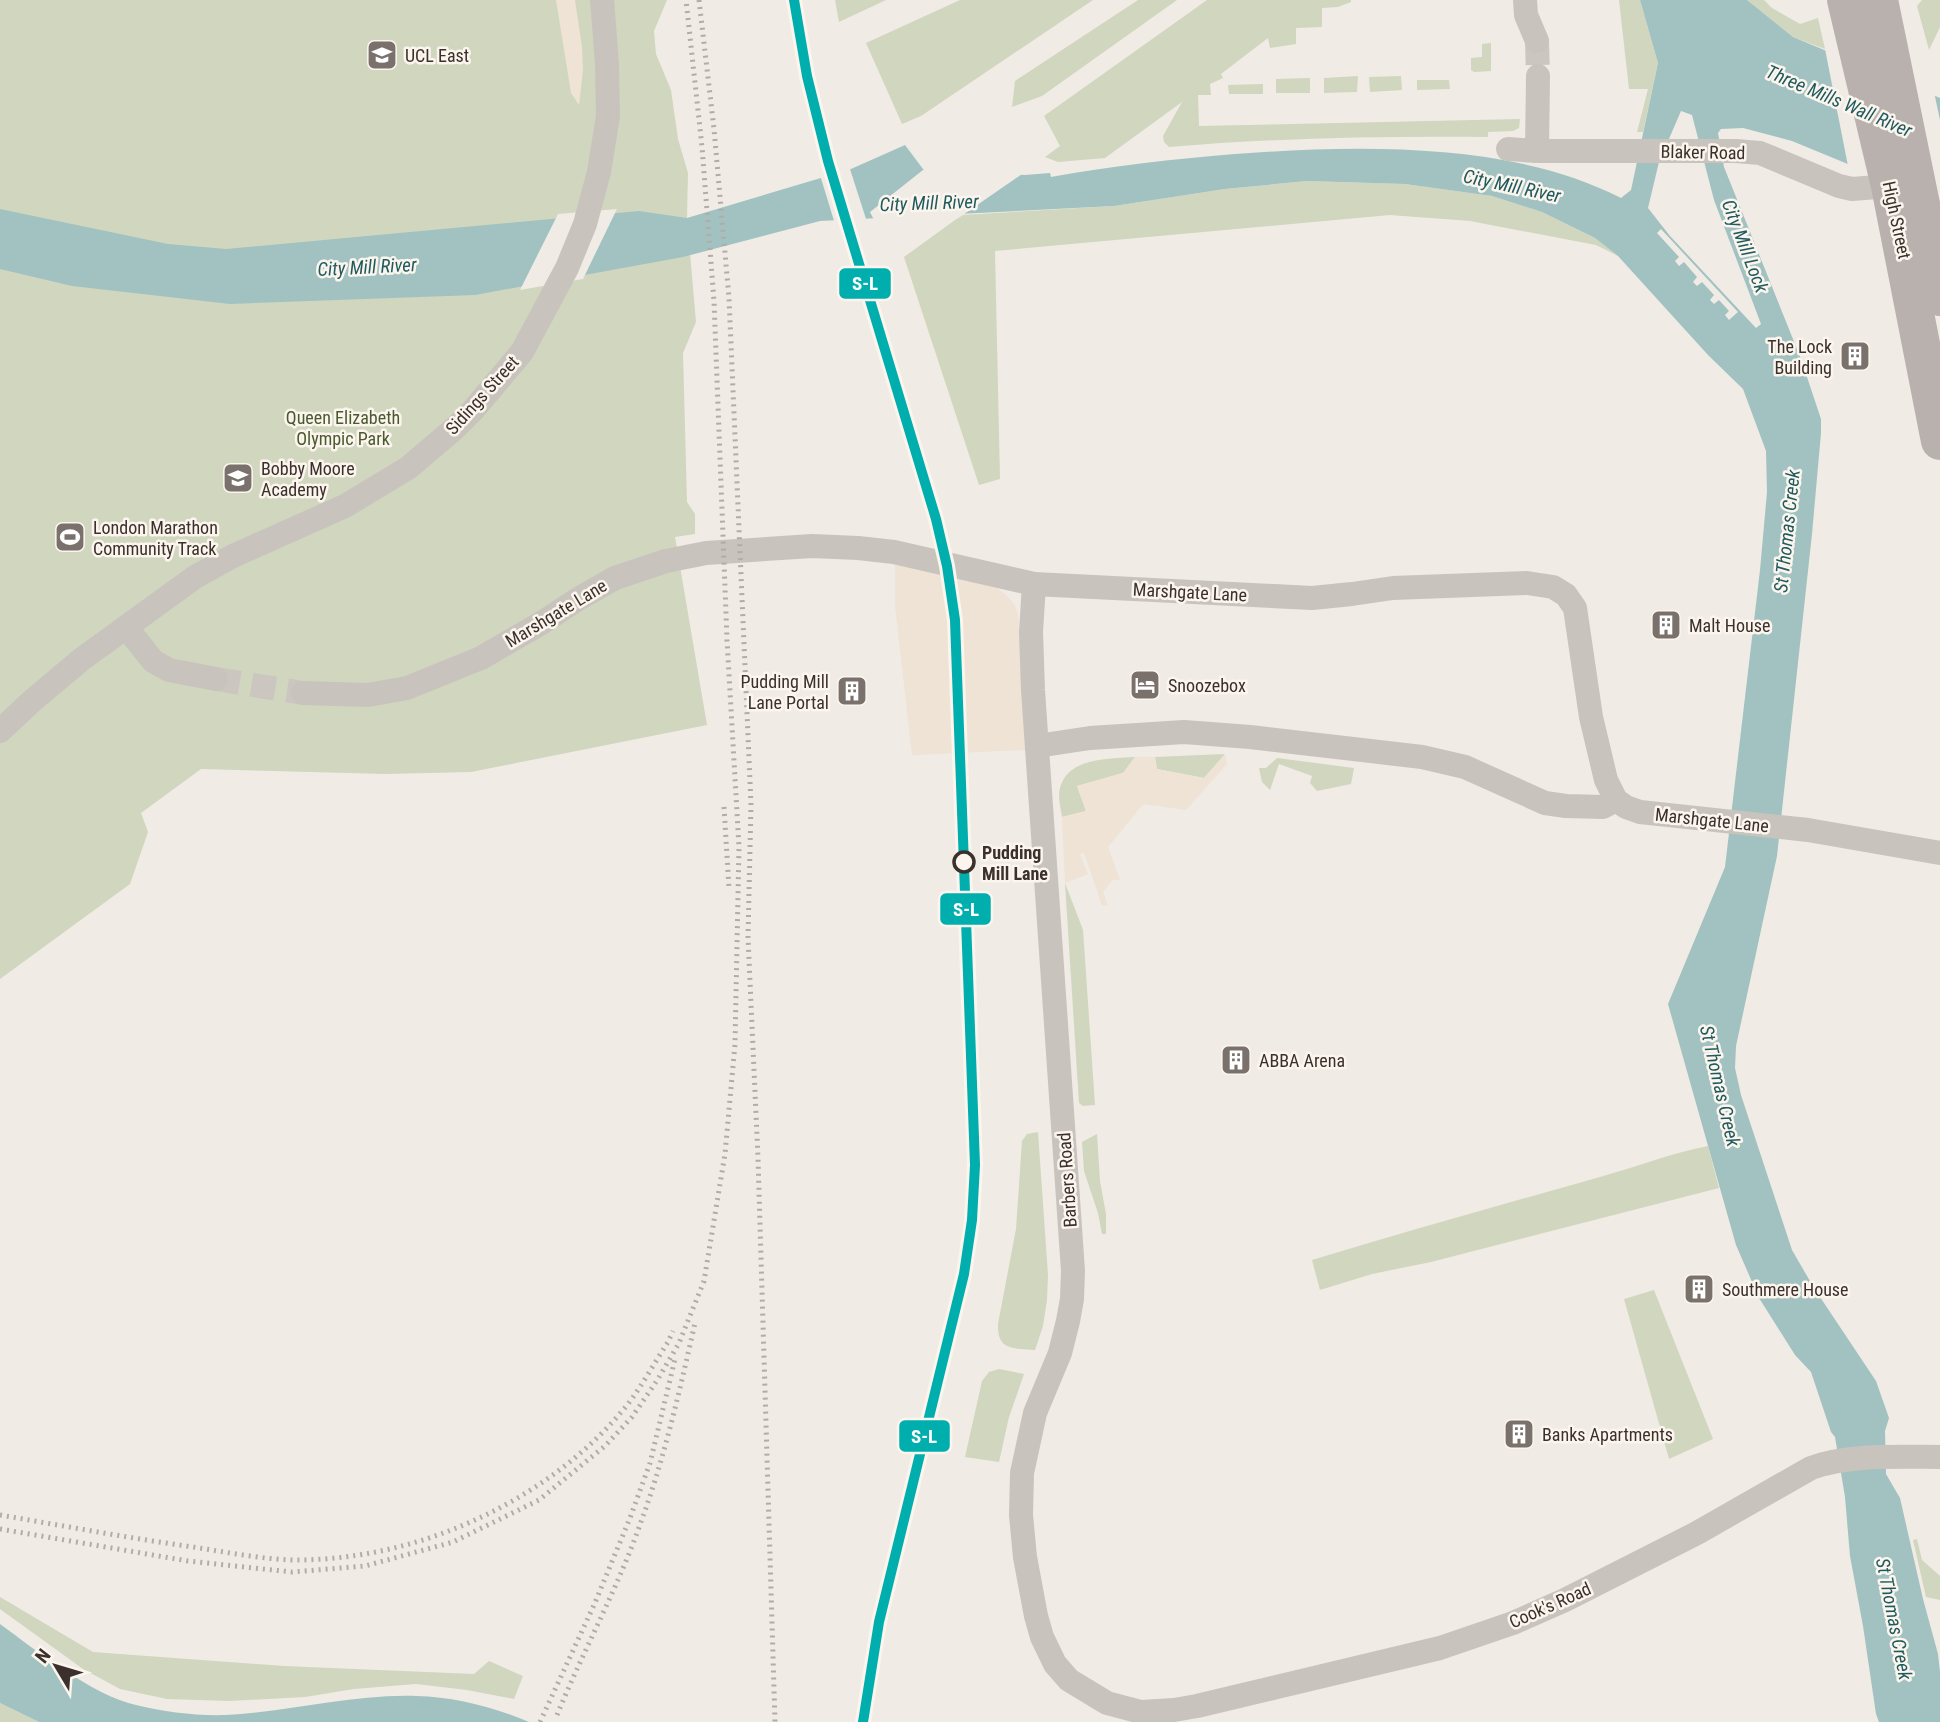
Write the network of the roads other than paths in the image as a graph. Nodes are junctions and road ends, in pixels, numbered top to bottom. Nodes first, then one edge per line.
1 (602, 0) edge
2 (1525, 0) edge
3 (1846, 0) edge
4 (1879, 0) edge
5 (1537, 41) tunnel mouth
6 (1878, 71) junction
7 (1538, 76) tunnel mouth
8 (1508, 149) dead end
9 (1537, 151) junction
10 (1899, 187) junction
11 (1940, 297) edge
12 (1940, 441) edge
13 (1034, 584) junction
14 (126, 627) junction
15 (216, 679) tunnel mouth
16 (303, 693) tunnel mouth
17 (0, 731) edge
18 (1037, 746) junction
19 (1616, 800) junction
20 (1940, 853) edge
21 (1940, 1457) edge
22 (1140, 1712) joint

1 - 14 street, Sidings Street
2 - 5 street
3 - 6 main road, High Street
4 - 6 main road, High Street
6 - 10 main road, High Street
7 - 9 street
8 - 9 street, Blaker Road
9 - 10 street, Blaker Road
10 - 11 main road, High Street
10 - 12 main road, High Street
13 - 16 street, Marshgate Lane
13 - 18 street, Barbers Road
13 - 19 street, Marshgate Lane
14 - 15 street
14 - 17 street
18 - 19 street
18 - 22 street, Barbers Road
19 - 20 street, Marshgate Lane
21 - 22 street, Cook's Road

